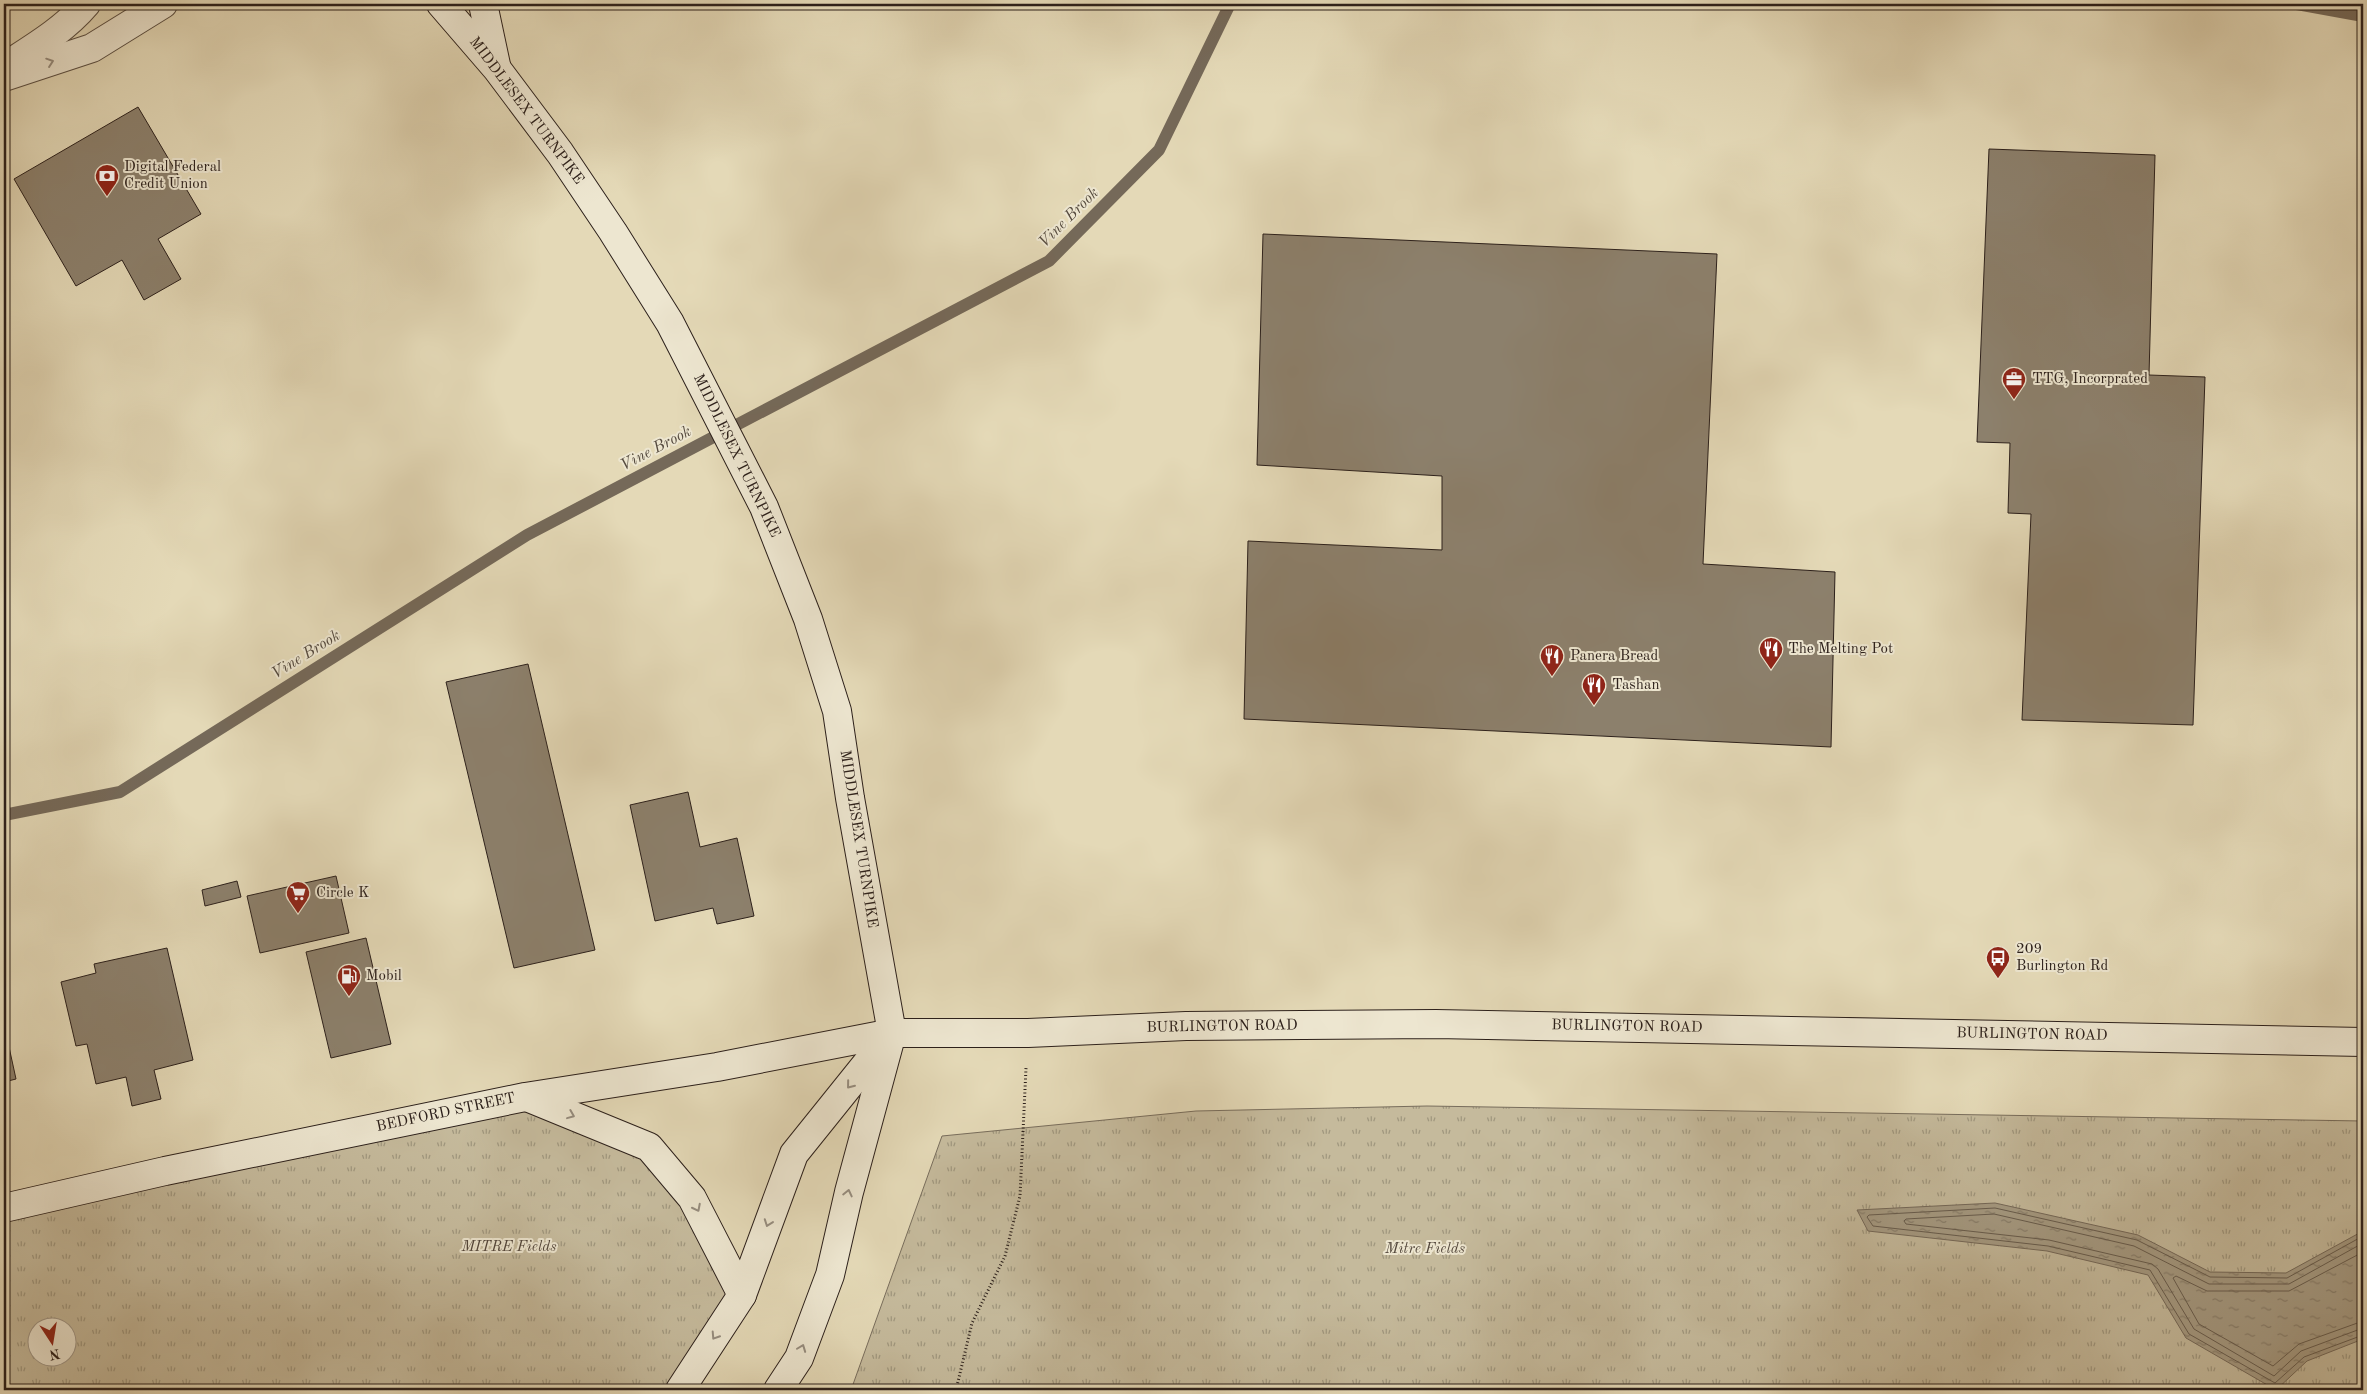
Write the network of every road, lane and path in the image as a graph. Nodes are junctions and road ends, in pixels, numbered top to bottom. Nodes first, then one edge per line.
1 (86, 4) edge
2 (164, 4) edge
3 (441, 4) edge
4 (483, 4) edge
5 (4, 67) edge
6 (497, 69) junction
7 (4, 77) edge
8 (1028, 1033) junction
9 (892, 1034) junction
10 (2363, 1042) edge
11 (526, 1097) junction
12 (4, 1208) edge
13 (742, 1295) junction
14 (680, 1390) edge
15 (778, 1390) edge
16 (956, 1390) edge

1 - 5 main road
7 -> 2 main road
3 - 6 main road, MIDDLESEX TURNPIKE
4 - 6 main road
6 - 9 main road, MIDDLESEX TURNPIKE
8 - 9 main road, BURLINGTON ROAD
8 - 10 main road, BURLINGTON ROAD
8 - 16 path
9 - 11 main road, BEDFORD STREET
9 -> 13 main road
15 -> 9 main road, MIDDLESEX TURNPIKE
11 - 12 main road, BEDFORD STREET
11 -> 13 main road
13 -> 14 main road

